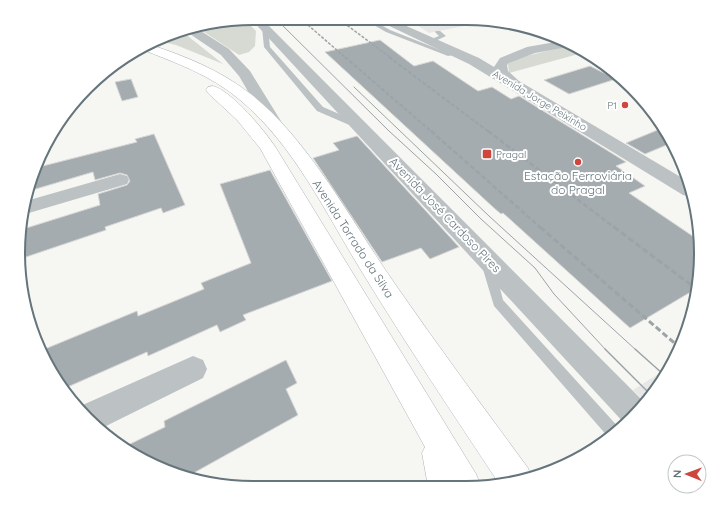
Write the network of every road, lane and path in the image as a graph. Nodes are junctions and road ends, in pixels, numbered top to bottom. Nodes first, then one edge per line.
1 (262, 25) edge
2 (377, 25) edge
3 (397, 25) edge
4 (195, 33) edge
5 (440, 43) junction
6 (560, 45) edge
7 (151, 49) edge
8 (530, 51) junction
9 (140, 55) edge
10 (514, 84) junction
11 (276, 126) junction
12 (120, 180) dead end
13 (684, 187) edge
14 (29, 207) edge
15 (486, 258) junction
16 (192, 369) dead end
17 (631, 410) edge
18 (94, 416) edge
19 (611, 429) edge
20 (433, 432) junction
21 (513, 476) edge
22 (443, 481) edge
23 (461, 481) edge

1 - 15 street, Avenida José Cardoso Pires
2 - 5 lane
3 - 5 street, Avenida Jorge Peixinho
4 - 11 street
5 - 8 street
5 - 10 street, Avenida Jorge Peixinho
6 - 8 street
7 - 11 main road, Avenida Torrado da Silva
8 - 10 street
9 - 20 main road, Avenida Torrado da Silva
10 - 13 street, Avenida Jorge Peixinho
11 - 21 main road, Avenida Torrado da Silva
12 - 14 street
15 - 17 street, Avenida José Cardoso Pires
15 - 19 lane
16 - 18 street
20 - 22 main road
20 - 23 main road, Avenida Torrado da Silva

